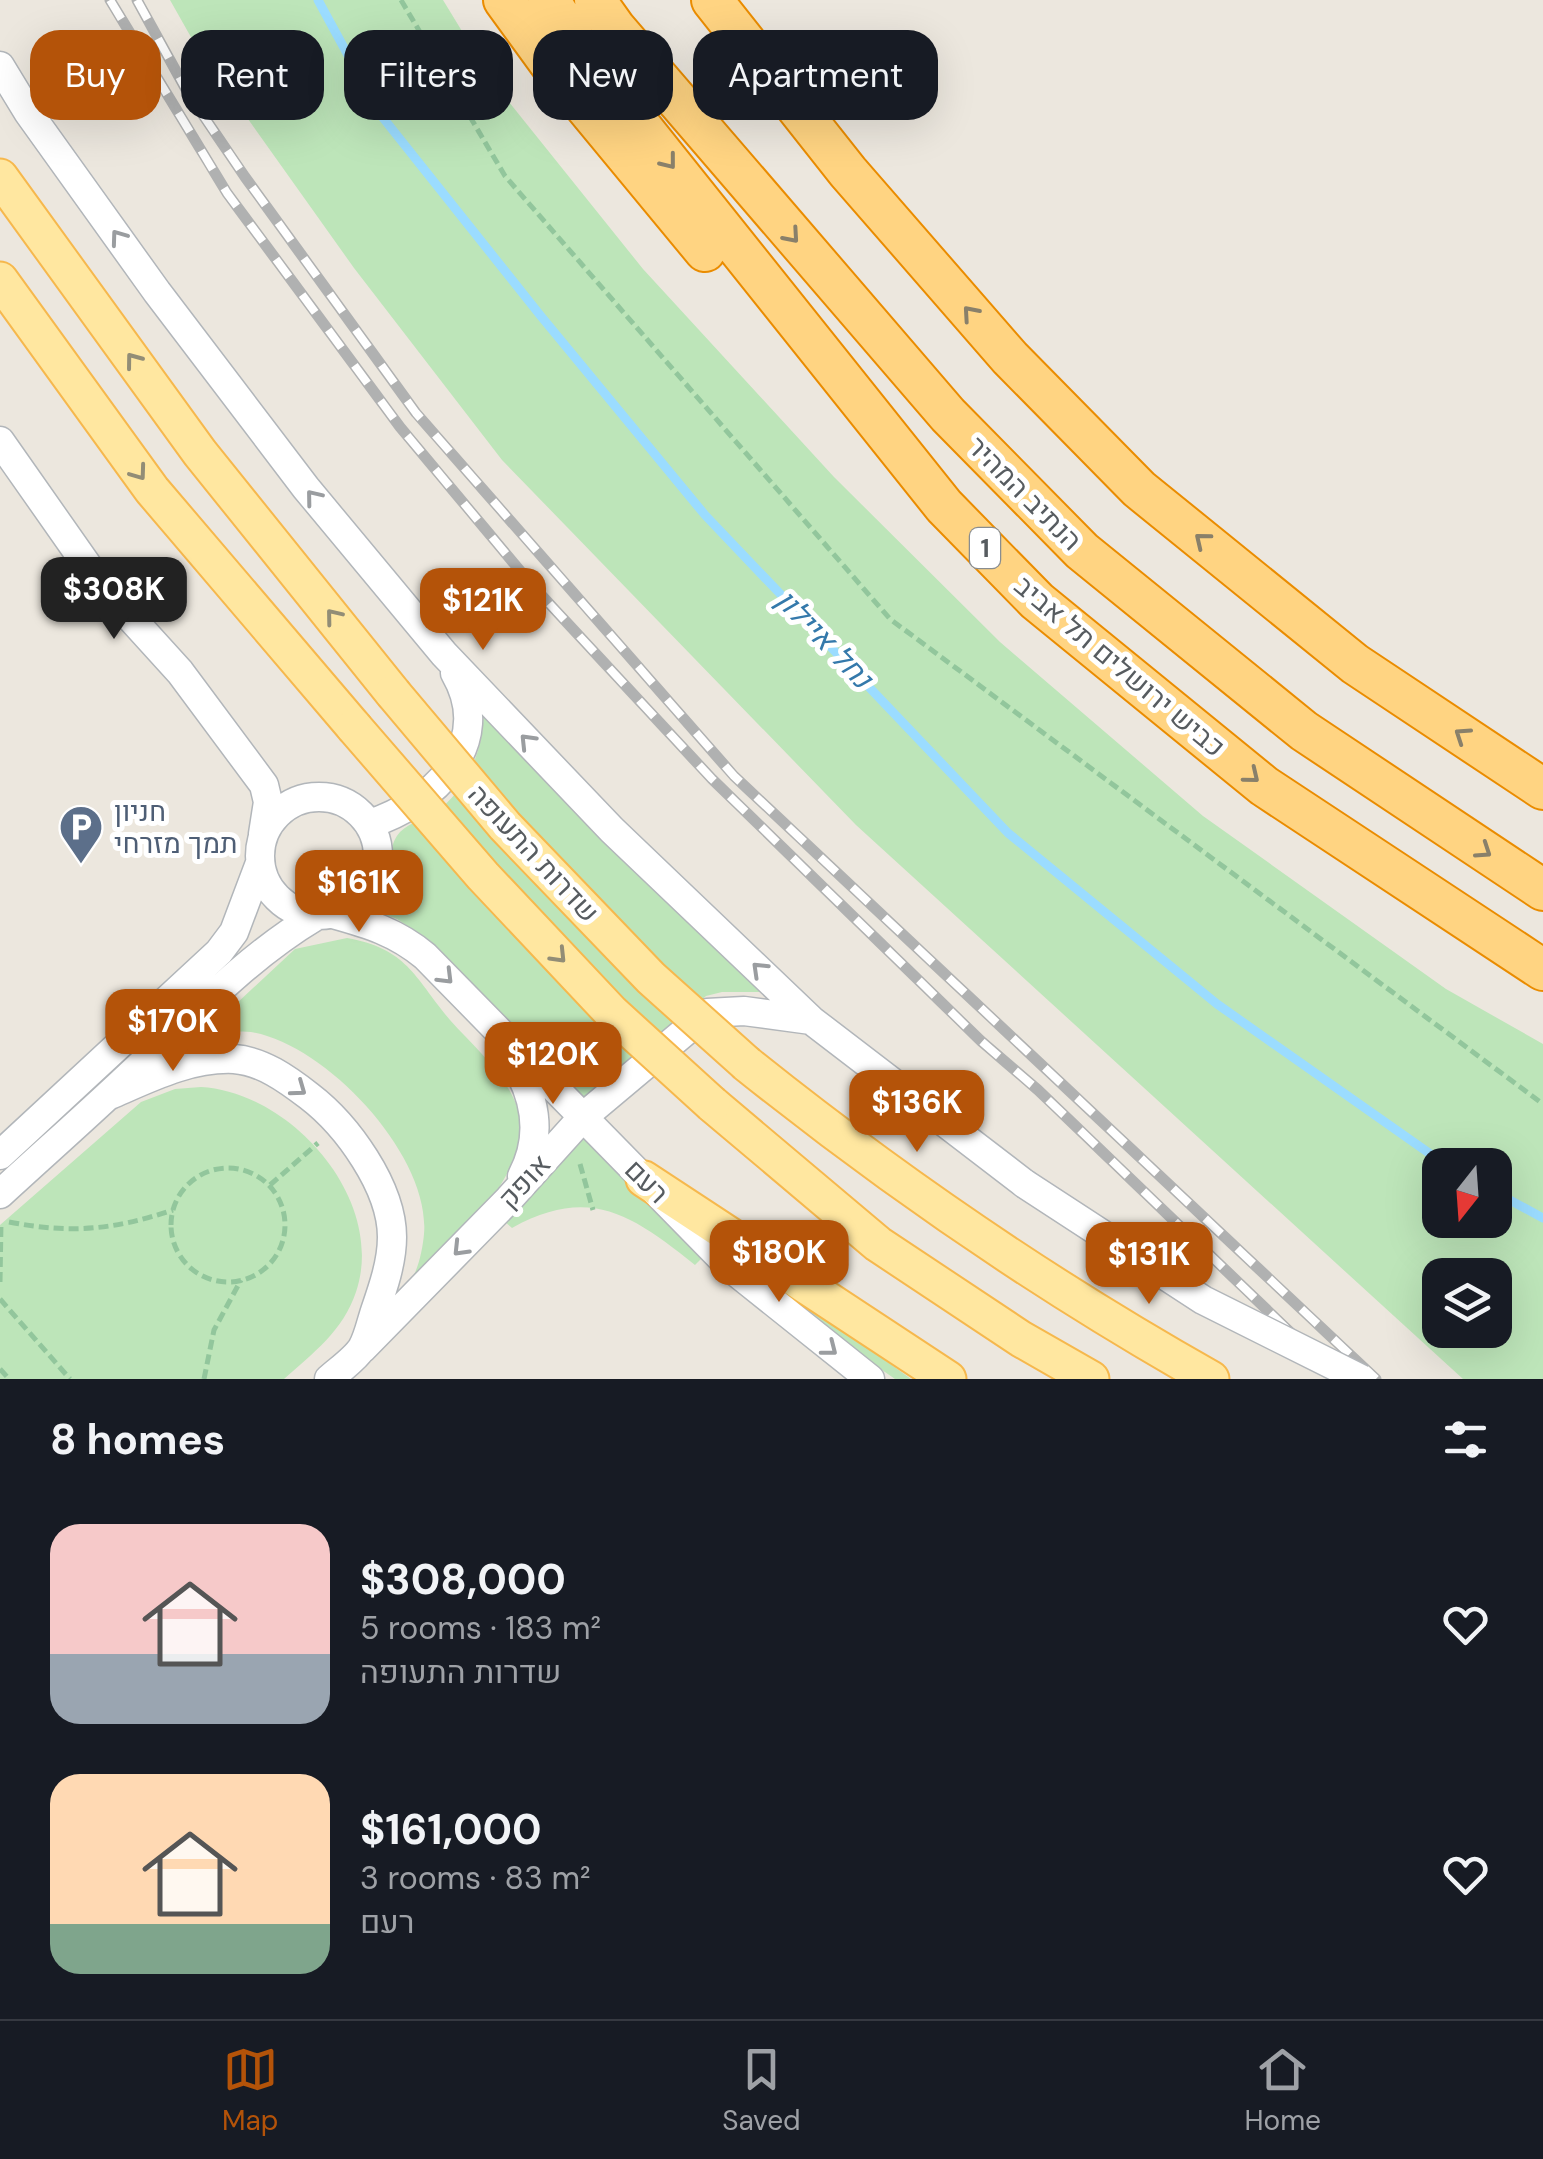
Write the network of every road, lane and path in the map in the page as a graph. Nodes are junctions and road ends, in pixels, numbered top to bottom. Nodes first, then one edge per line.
1 (401, 0) edge
2 (504, 0) edge
3 (549, 0) edge
4 (595, 0) edge
5 (712, 0) edge
6 (0, 66) edge
7 (0, 177) edge
8 (0, 280) edge
9 (0, 441) edge
10 (944, 506) junction
11 (444, 654) junction
12 (1543, 789) edge
13 (369, 824) junction
14 (263, 834) junction
15 (260, 863) junction
16 (1543, 890) edge
17 (325, 915) junction
18 (1543, 970) edge
19 (483, 1013) junction
20 (812, 1020) junction
21 (110, 1095) junction
22 (1543, 1104) edge
23 (583, 1117) junction
24 (318, 1142) dead end
25 (0, 1155) edge
26 (578, 1159) dead end
27 (644, 1179) junction
28 (270, 1185) junction
29 (0, 1194) edge
30 (509, 1199) junction
31 (173, 1210) junction
32 (593, 1210) dead end
33 (241, 1280) junction
34 (0, 1282) edge
35 (0, 1300) edge
36 (362, 1349) junction
37 (0, 1369) edge
38 (9, 1379) edge
39 (70, 1379) edge
40 (204, 1379) edge
41 (328, 1379) edge
42 (870, 1379) edge
43 (948, 1379) edge
44 (1091, 1379) edge
45 (1210, 1379) edge
46 (1361, 1379) edge

1 - 22 path
2 - 10 highway
3 -> 10 highway, כביש ירושלים תל אביב / 1
4 -> 16 highway, הנתיב המהיר
12 -> 5 highway
11 -> 6 street
45 -> 7 main road, שדרות התעופה, bridge
8 -> 44 main road, שדרות התעופה, bridge
9 - 14 street
10 -> 18 highway, כביש ירושלים תל אביב / 1
11 - 13 street
20 -> 11 street
13 - 14 street
13 - 17 street
14 - 15 street
15 - 17 street
15 - 25 street
17 -> 19 street, רעם
17 - 21 street
19 - 23 street, רעם
19 - 30 street
20 - 23 street, אופק
20 - 46 street, bridge
21 - 29 street
21 -> 36 street
23 - 27 street, רעם
23 - 30 street, אופק
24 - 28 path
26 - 32 path
27 -> 42 street, רעם
27 - 43 main road
28 - 31 path
28 - 33 path
30 -> 36 street, אופק
31 - 33 path
31 - 34 path
33 - 40 path
35 - 39 path
36 - 41 street, אופק
37 - 38 path

